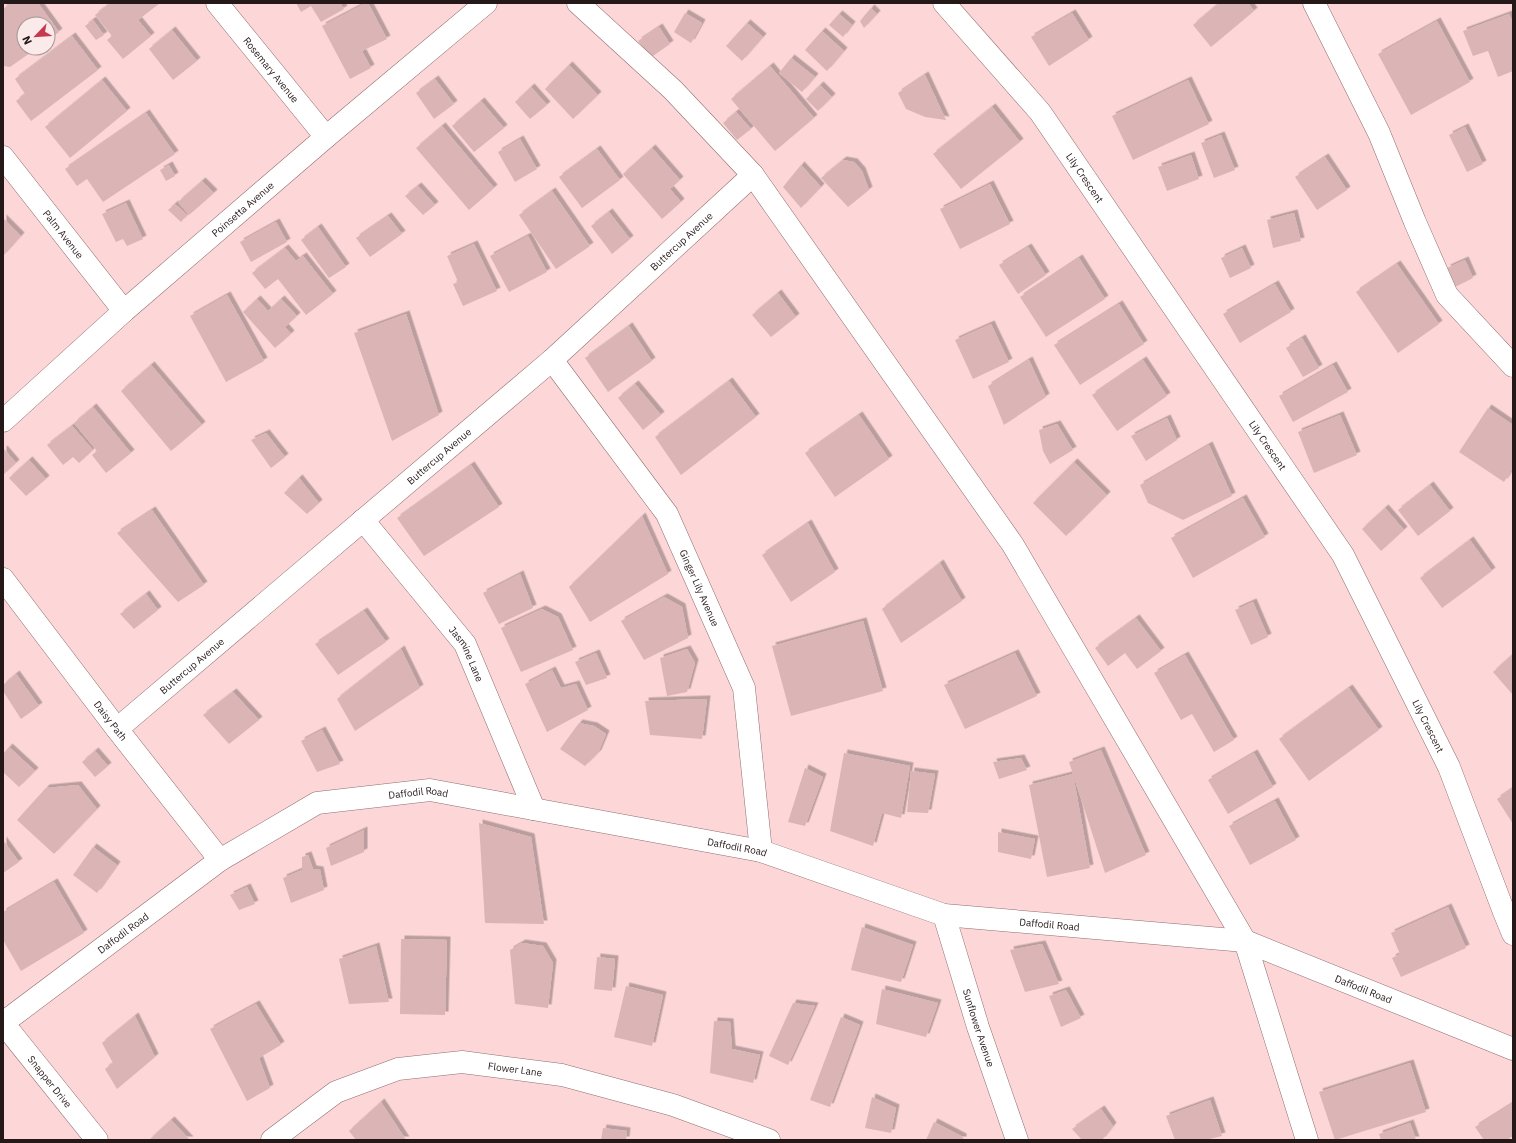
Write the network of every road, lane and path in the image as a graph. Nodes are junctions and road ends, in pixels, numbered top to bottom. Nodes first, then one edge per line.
1 (217, 3) edge
2 (486, 3) edge
3 (578, 3) edge
4 (944, 3) edge
5 (1314, 3) edge
6 (326, 136) junction
7 (3, 157) edge
8 (753, 175) junction
9 (124, 311) junction
10 (552, 360) junction
11 (1513, 366) edge
12 (3, 421) edge
13 (363, 520) junction
14 (3, 579) edge
15 (117, 729) junction
16 (534, 809) junction
17 (761, 851) junction
18 (220, 860) junction
19 (944, 915) junction
20 (1513, 934) edge
21 (1245, 941) junction
22 (3, 1023) edge
23 (1513, 1049) edge
24 (97, 1140) edge
25 (272, 1140) edge
26 (769, 1140) edge
27 (1017, 1140) edge
28 (1307, 1140) edge

1 - 6 street, Rosemary Avenue
2 - 6 street, Poinsetta Avenue
3 - 8 street
4 - 20 street, Lily Crescent
5 - 11 street
6 - 9 street, Poinsetta Avenue
7 - 9 street, Palm Avenue
8 - 10 street, Buttercup Avenue
8 - 21 street
9 - 12 street, Poinsetta Avenue
10 - 13 street, Buttercup Avenue
10 - 17 street, Ginger Lily Avenue
13 - 15 street, Buttercup Avenue
13 - 16 street, Jasmine Lane
14 - 15 street, Daisy Path
15 - 18 street, Daisy Path
16 - 17 street, Daffodil Road
16 - 18 street, Daffodil Road
17 - 19 street, Daffodil Road
18 - 22 street, Daffodil Road
19 - 21 street, Daffodil Road
19 - 27 street, Sunflower Avenue
21 - 23 street, Daffodil Road
21 - 28 street
22 - 24 street, Snapper Drive
25 - 26 street, Flower Lane

